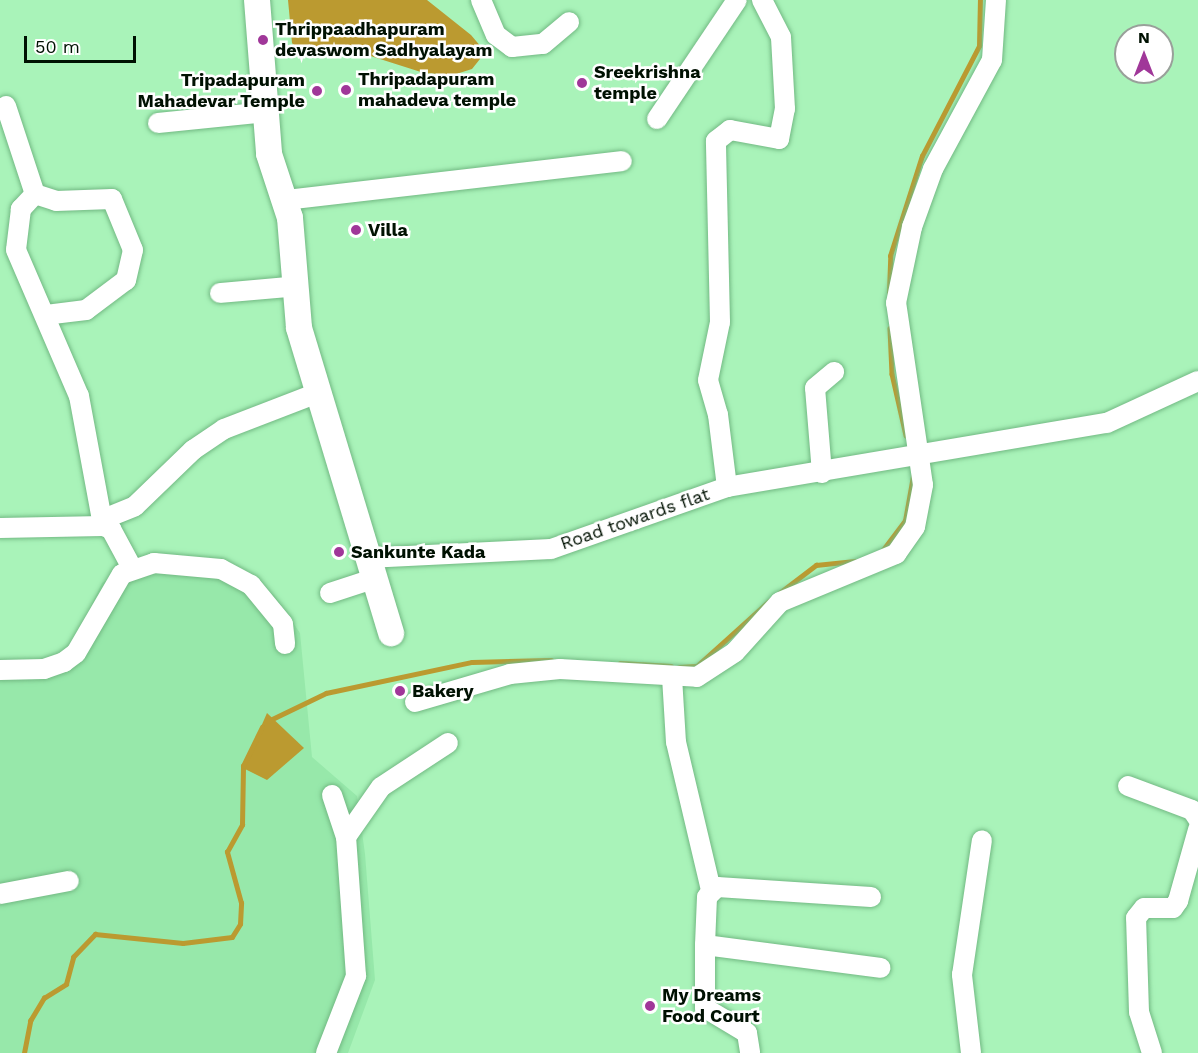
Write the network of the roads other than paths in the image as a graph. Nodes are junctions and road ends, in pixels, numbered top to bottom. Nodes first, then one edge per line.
1 (257, 0) edge
2 (481, 0) edge
3 (737, 0) edge
4 (762, 0) edge
5 (996, 0) edge
6 (569, 22) dead end
7 (6, 106) dead end
8 (266, 112) junction
9 (657, 119) dead end
10 (158, 123) dead end
11 (622, 161) dead end
12 (35, 194) junction
13 (286, 200) junction
14 (8, 252) edge
15 (297, 286) junction
16 (220, 293) dead end
17 (46, 315) junction
18 (834, 372) dead end
19 (1198, 381) edge
20 (320, 392) junction
21 (919, 458) junction
22 (822, 473) junction
23 (727, 487) junction
24 (103, 526) junction
25 (0, 528) edge
26 (132, 568) junction
27 (370, 569) junction
28 (330, 593) dead end
29 (391, 633) dead end
30 (285, 644) dead end
31 (0, 670) edge
32 (672, 677) junction
33 (416, 702) dead end
34 (448, 743) dead end
35 (1128, 786) dead end
36 (332, 795) dead end
37 (1198, 819) edge
38 (1198, 830) edge
39 (346, 837) junction
40 (982, 840) dead end
41 (69, 881) dead end
42 (711, 890) junction
43 (0, 894) edge
44 (871, 897) dead end
45 (705, 945) junction
46 (881, 969) dead end
47 (326, 1053) edge
48 (750, 1053) edge
49 (971, 1053) edge
50 (1152, 1053) edge

1 - 8 main road
2 - 6 street
3 - 9 street
4 - 23 street, Road towards flat
5 - 21 street
7 - 12 street
8 - 10 street
8 - 13 main road
11 - 13 street
12 - 14 street
12 - 17 street
13 - 15 main road
14 - 17 street
15 - 16 street
15 - 20 main road
17 - 24 street
18 - 22 street
19 - 21 street
20 - 24 street
20 - 27 main road
21 - 22 street
21 - 32 street
22 - 23 street
23 - 27 street, Road towards flat
24 - 25 street
24 - 26 street
26 - 30 street
26 - 31 street
27 - 28 street, Road towards flat
27 - 29 main road
32 - 33 street
32 - 42 street
34 - 39 street
35 - 37 street
36 - 39 street
38 - 50 street
39 - 47 street
40 - 49 street
41 - 43 street
42 - 44 street
42 - 45 street
45 - 46 street
45 - 48 street

